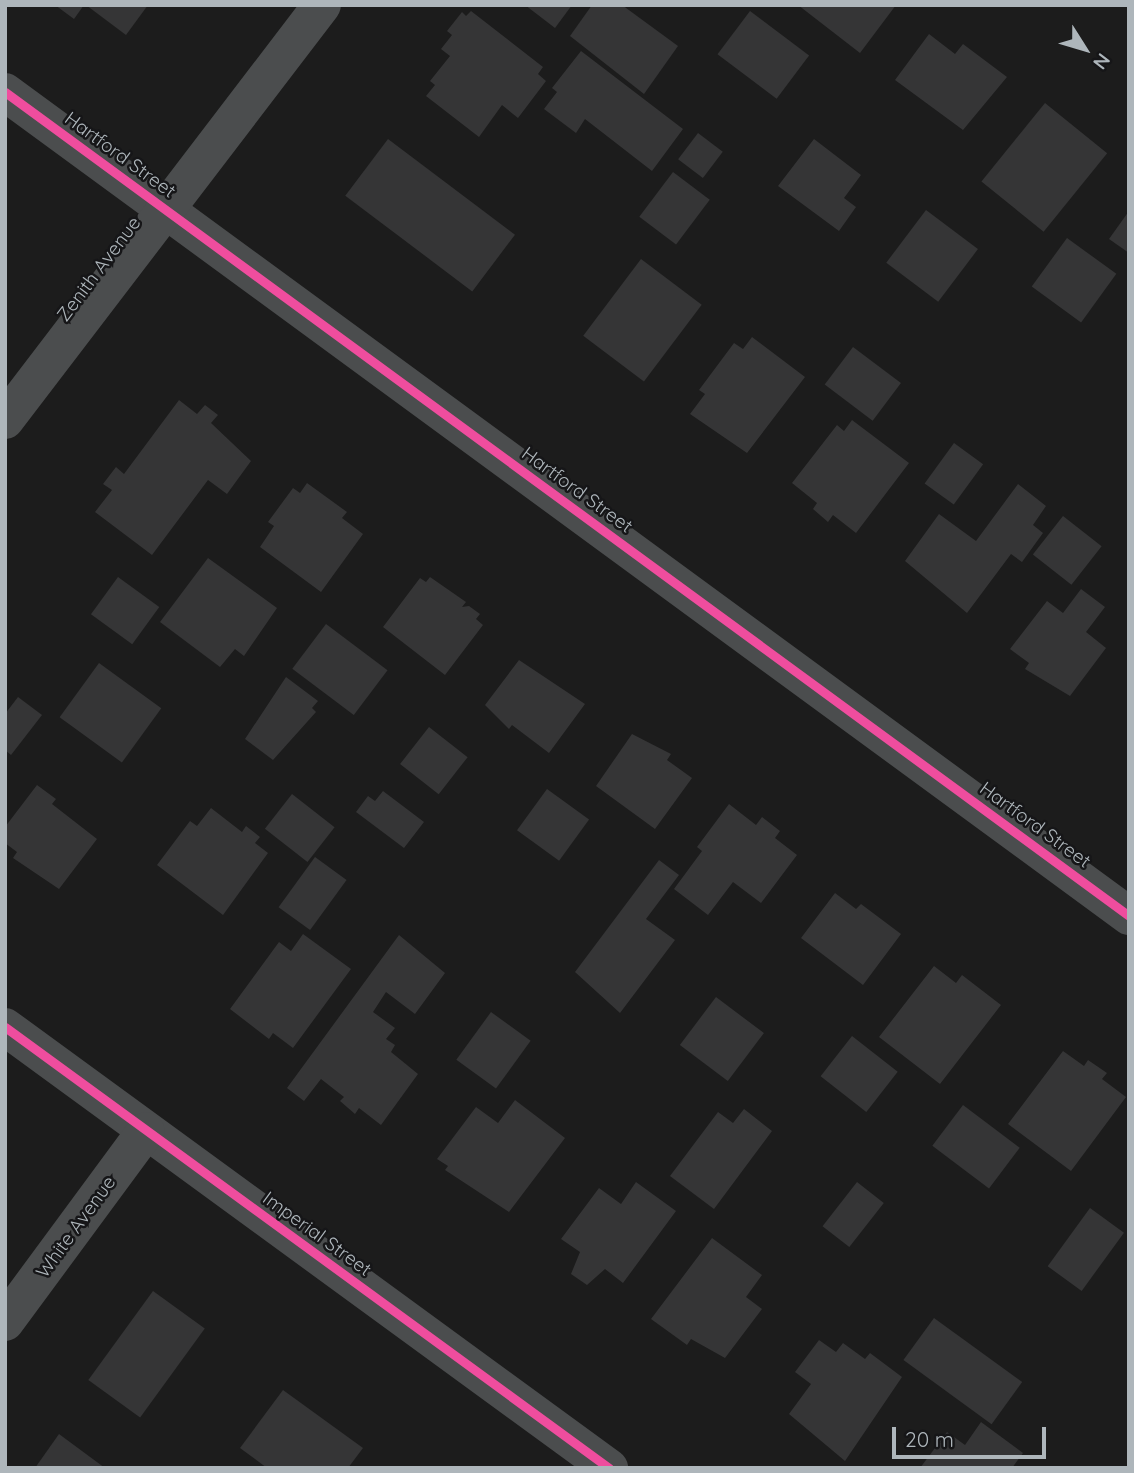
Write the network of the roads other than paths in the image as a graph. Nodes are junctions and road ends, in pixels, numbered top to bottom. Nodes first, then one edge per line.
1 (322, 5) edge
2 (5, 92) edge
3 (165, 210) junction
4 (5, 421) edge
5 (1129, 916) edge
6 (5, 1027) edge
7 (146, 1131) junction
8 (5, 1322) edge
9 (609, 1468) edge

1 - 3 street, Zenith Avenue
2 - 3 street, Hartford Street
3 - 4 street, Zenith Avenue
3 - 5 street, Hartford Street
6 - 7 street, Imperial Street
7 - 8 street, White Avenue
7 - 9 street, Imperial Street

